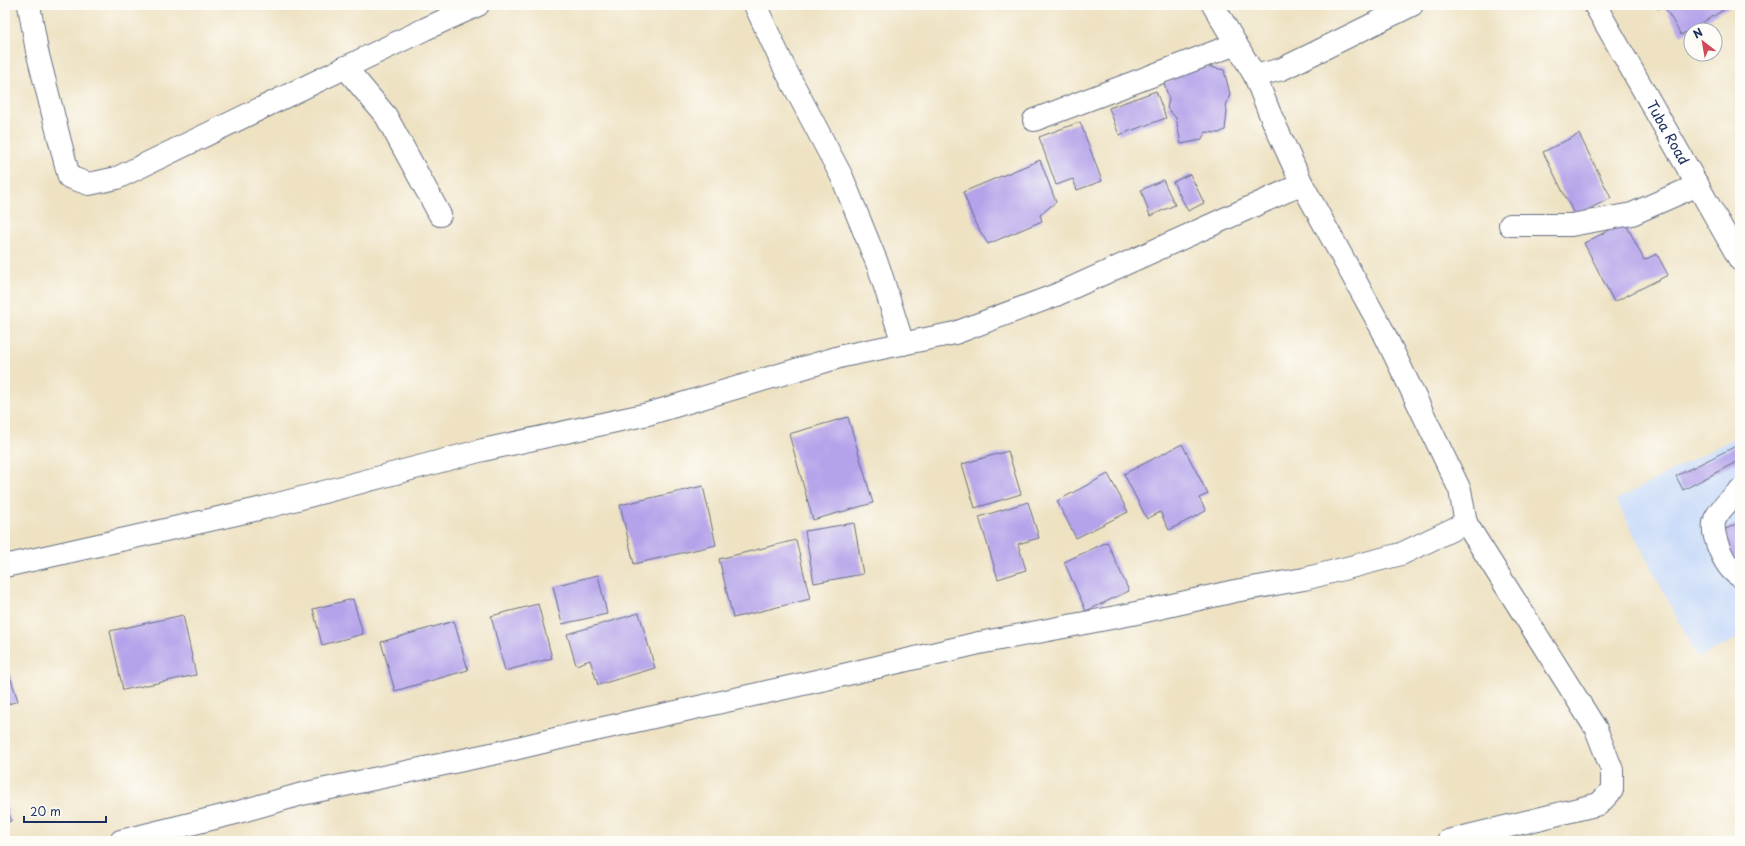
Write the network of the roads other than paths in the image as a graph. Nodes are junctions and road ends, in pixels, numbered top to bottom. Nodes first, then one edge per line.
1 (29, 5) edge
2 (478, 5) edge
3 (755, 5) edge
4 (1213, 5) edge
5 (1412, 5) edge
6 (1594, 5) edge
7 (1236, 44) junction
8 (344, 68) junction
9 (1255, 76) junction
10 (1034, 120) dead end
11 (1302, 184) junction
12 (1698, 185) junction
13 (440, 215) dead end
14 (1510, 225) dead end
15 (1740, 260) edge
16 (903, 344) junction
17 (1740, 490) edge
18 (1466, 523) junction
19 (5, 566) edge
20 (1740, 576) edge
21 (122, 841) edge
22 (1448, 841) edge

1 - 8 street
2 - 8 street
3 - 16 street
4 - 7 street
5 - 9 street
6 - 12 street, Tuba Road
7 - 9 street
7 - 10 street
8 - 13 street
9 - 11 street
11 - 16 street
11 - 18 street
12 - 14 street
12 - 15 street, Tuba Road
16 - 19 street
17 - 20 street
18 - 21 street
18 - 22 street

